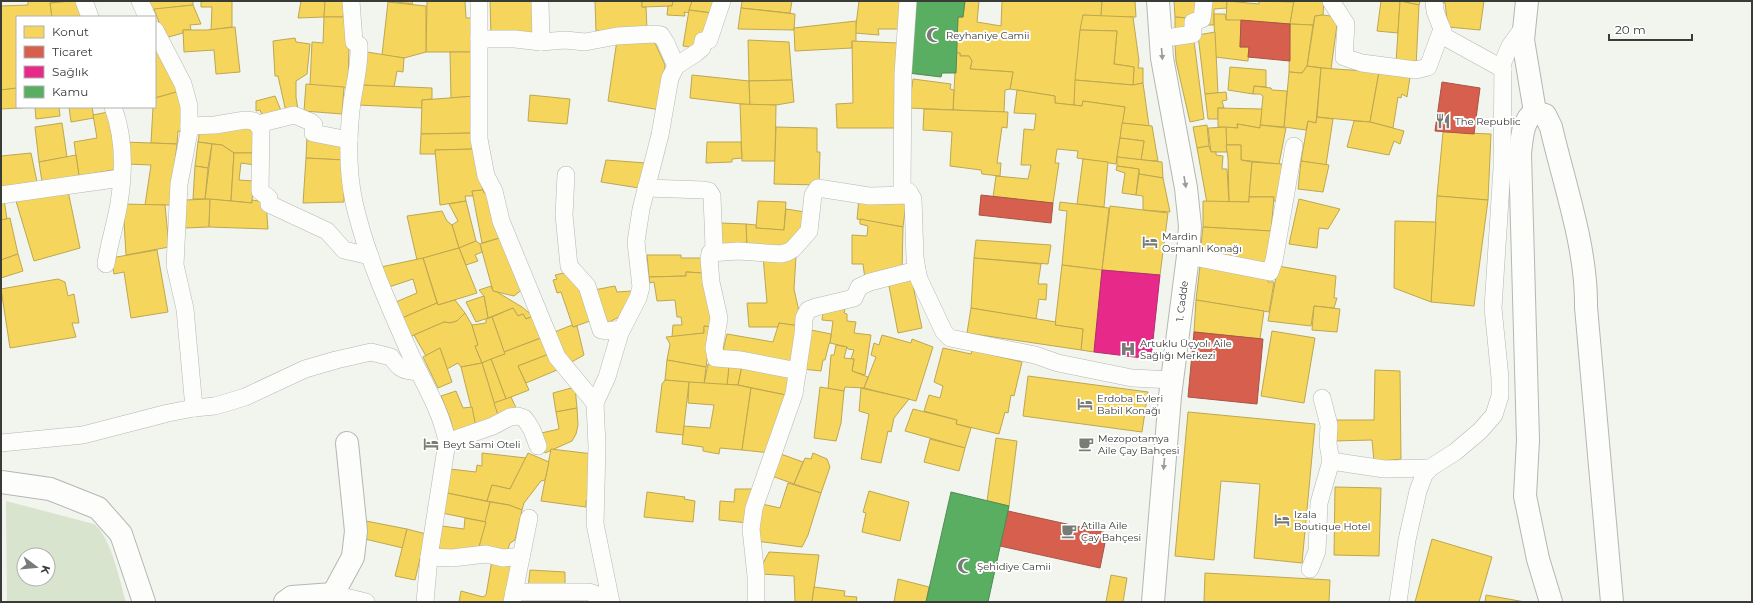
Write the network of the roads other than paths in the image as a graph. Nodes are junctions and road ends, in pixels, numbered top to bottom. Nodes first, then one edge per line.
1 (84, 1) edge
2 (140, 1) edge
3 (351, 1) edge
4 (479, 1) edge
5 (540, 1) edge
6 (722, 1) edge
7 (908, 1) edge
8 (1158, 1) edge
9 (1204, 1) edge
10 (1331, 1) edge
11 (1434, 1) edge
12 (1527, 1) edge
13 (90, 16) edge
14 (147, 16) edge
15 (1523, 28) junction
16 (1442, 29) junction
17 (156, 32) edge
18 (1172, 37) dead end
19 (479, 39) junction
20 (541, 42) junction
21 (676, 66) junction
22 (1503, 68) junction
23 (113, 108) edge
24 (1535, 112) junction
25 (258, 124) junction
26 (189, 126) junction
27 (349, 140) junction
28 (1294, 146) dead end
29 (566, 175) dead end
30 (121, 178) junction
31 (646, 188) junction
32 (910, 195) junction
33 (1, 196) edge
34 (710, 253) junction
35 (370, 256) junction
36 (1188, 256) junction
37 (106, 264) dead end
38 (917, 270) junction
39 (622, 329) junction
40 (798, 371) junction
41 (419, 372) junction
42 (1172, 380) junction
43 (1322, 398) dead end
44 (595, 403) junction
45 (194, 408) junction
46 (447, 442) junction
47 (1, 443) edge
48 (347, 443) dead end
49 (538, 446) dead end
50 (1331, 461) junction
51 (1430, 468) junction
52 (1, 482) edge
53 (529, 518) dead end
54 (521, 556) junction
55 (429, 557) junction
56 (1310, 569) dead end
57 (333, 594) junction
58 (513, 597) edge
59 (144, 602) edge
60 (285, 602) edge
61 (366, 602) edge
62 (425, 602) edge
63 (599, 602) edge
64 (612, 602) edge
65 (756, 602) edge
66 (1153, 602) edge
67 (1398, 602) edge
68 (1551, 602) edge
69 (1612, 602) edge

1 - 13 street
2 - 14 street
3 - 27 street
4 - 19 street
5 - 20 street
6 - 21 street
7 - 32 street
8 -> 36 street, 1. Cadde
9 - 18 street
10 - 16 street
11 - 16 street
12 - 15 street
15 - 22 street
15 - 24 street
16 - 22 street
17 - 26 street
19 - 20 street
19 - 44 street
20 - 21 street
21 - 31 street
22 - 51 street
23 - 30 street
24 - 68 street
24 - 69 street
25 - 26 street
25 - 27 street
25 - 35 street
26 - 45 street
27 - 35 street
28 - 36 street
29 - 39 street
30 - 33 street
30 - 37 street
31 - 34 street
31 - 39 street
32 - 34 street
32 - 38 street
34 - 40 street
35 - 41 street
36 - 42 street, 1. Cadde
38 - 40 street
38 - 42 street
39 - 44 street
40 - 65 street
41 - 45 street
41 - 46 street
42 -> 66 street, 1. Cadde
43 - 50 street
44 - 64 street
45 - 47 street
46 - 49 street
46 - 55 street
48 - 57 street
50 - 51 street
50 - 56 street
51 - 67 street
52 - 59 street
53 - 54 street
54 - 55 street
54 - 58 street
55 - 62 street
57 - 60 street
57 - 61 street
58 - 63 street

